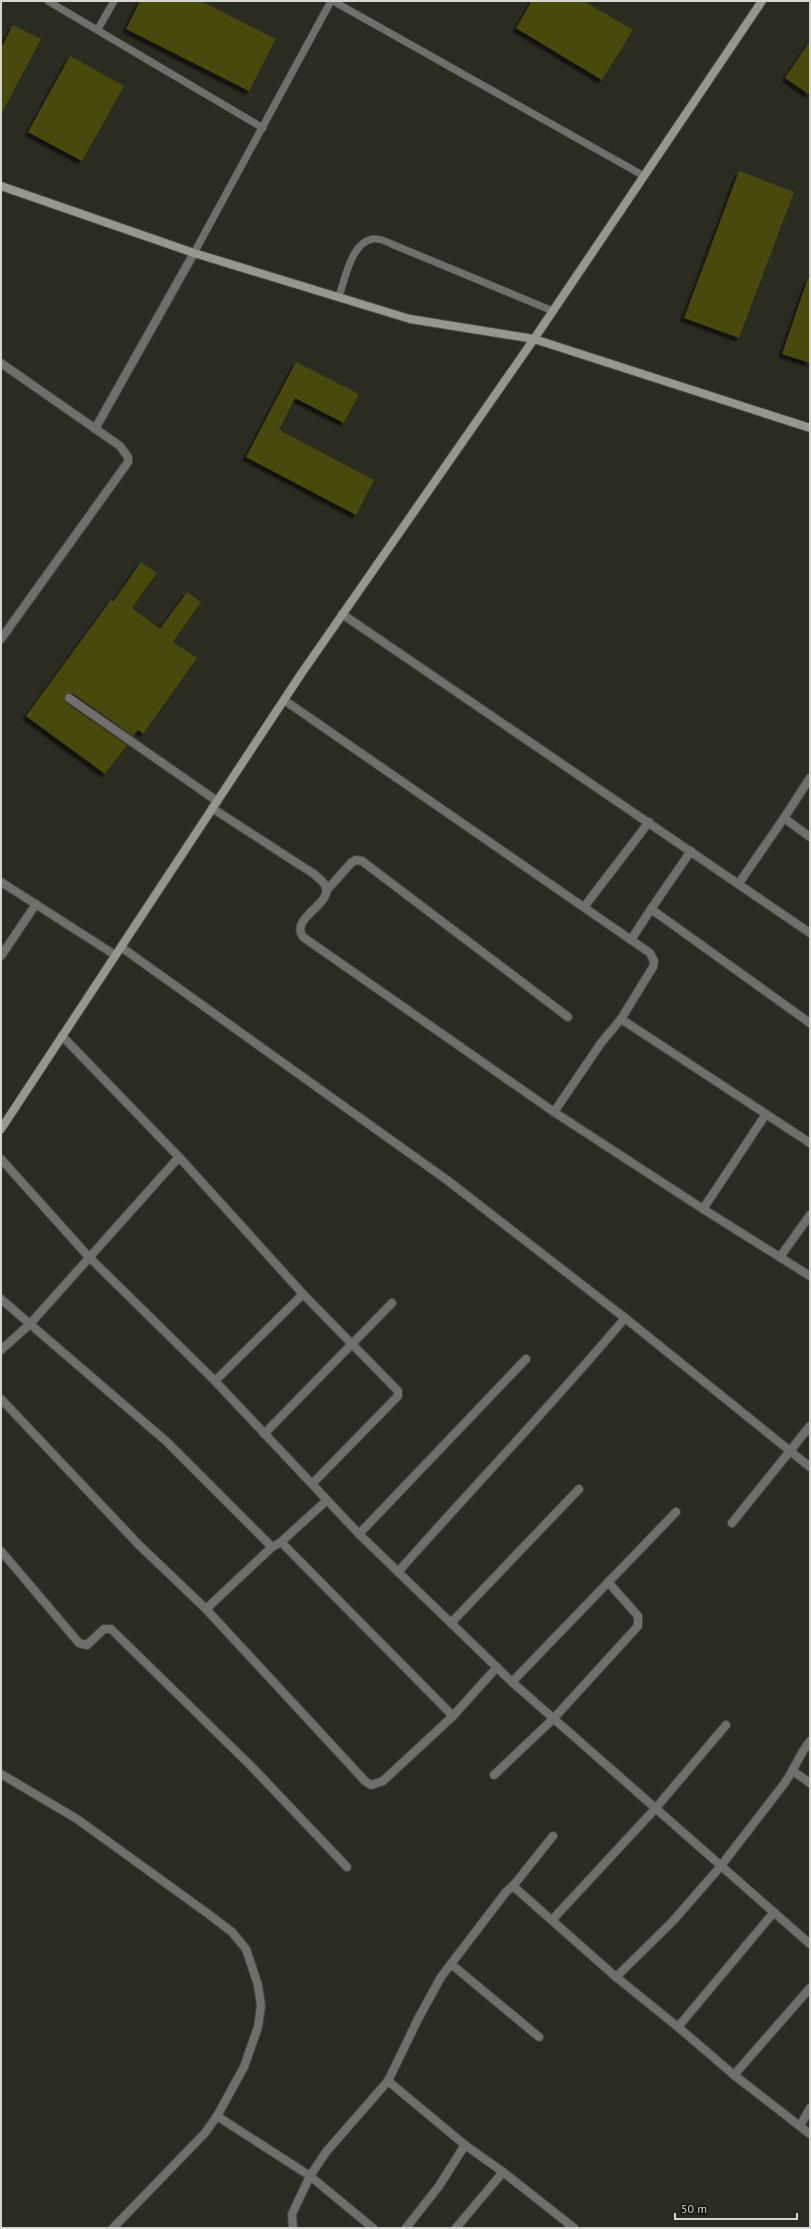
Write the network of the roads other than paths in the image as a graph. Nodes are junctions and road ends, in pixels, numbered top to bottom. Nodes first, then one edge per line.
1 (48, 1) edge
2 (114, 1) edge
3 (332, 1) edge
4 (762, 1) edge
5 (98, 29) junction
6 (263, 128) junction
7 (644, 176) junction
8 (1, 186) edge
9 (194, 253) junction
10 (338, 296) junction
11 (553, 311) junction
12 (534, 339) junction
13 (1, 364) edge
14 (810, 428) edge
15 (95, 429) junction
16 (342, 614) junction
17 (1, 639) edge
18 (70, 698) dead end
19 (284, 700) junction
20 (810, 778) edge
21 (217, 801) junction
22 (212, 808) junction
23 (784, 818) junction
24 (649, 822) junction
25 (810, 837) edge
26 (691, 851) junction
27 (1, 882) edge
28 (739, 883) junction
29 (326, 890) junction
30 (36, 904) junction
31 (584, 908) junction
32 (651, 909) junction
33 (810, 933) edge
34 (631, 940) junction
35 (121, 947) junction
36 (116, 955) junction
37 (1, 956) edge
38 (568, 1017) dead end
39 (621, 1019) junction
40 (810, 1023) edge
41 (62, 1036) junction
42 (554, 1112) junction
43 (766, 1114) junction
44 (1, 1129) edge
45 (810, 1143) edge
46 (178, 1157) junction
47 (1, 1159) edge
48 (703, 1209) junction
49 (810, 1215) edge
50 (88, 1256) junction
51 (780, 1257) junction
52 (810, 1276) edge
53 (303, 1294) junction
54 (1, 1299) edge
55 (392, 1303) dead end
56 (625, 1318) junction
57 (30, 1324) junction
58 (353, 1346) junction
59 (1, 1350) edge
60 (526, 1359) dead end
61 (215, 1381) junction
62 (1, 1399) edge
63 (810, 1426) edge
64 (264, 1434) junction
65 (790, 1451) junction
66 (810, 1467) edge
67 (312, 1484) junction
68 (579, 1490) dead end
69 (326, 1500) junction
70 (676, 1512) dead end
71 (732, 1524) dead end
72 (359, 1534) junction
73 (281, 1542) junction
74 (272, 1548) junction
75 (1, 1552) edge
76 (398, 1572) junction
77 (608, 1582) junction
78 (206, 1609) junction
79 (451, 1623) junction
80 (497, 1667) junction
81 (512, 1682) junction
82 (453, 1716) junction
83 (554, 1718) junction
84 (726, 1725) dead end
85 (810, 1741) edge
86 (793, 1770) junction
87 (1, 1774) edge
88 (494, 1775) dead end
89 (810, 1783) edge
90 (655, 1809) junction
91 (553, 1836) dead end
92 (347, 1867) dead end
93 (720, 1867) junction
94 (513, 1886) junction
95 (774, 1912) junction
96 (552, 1920) junction
97 (810, 1944) edge
98 (451, 1964) junction
99 (616, 1977) junction
100 (810, 1988) edge
101 (678, 2027) junction
102 (539, 2037) dead end
103 (734, 2075) junction
104 (388, 2081) junction
105 (810, 2108) edge
106 (217, 2116) junction
107 (800, 2126) junction
108 (810, 2134) edge
109 (465, 2145) junction
110 (503, 2172) junction
111 (310, 2176) junction
112 (113, 2228) edge
113 (293, 2228) edge
114 (373, 2228) edge
115 (406, 2228) edge
116 (456, 2228) edge
117 (574, 2228) edge

1 - 5 lane
2 - 5 lane
3 - 6 lane
3 - 7 lane
4 - 7 main road
5 - 6 lane
6 - 9 lane
7 - 11 main road
8 - 9 main road
9 - 10 main road
9 - 15 street
10 - 11 lane
10 - 12 main road
11 - 12 main road
12 - 14 main road
12 - 16 main road
13 - 15 street
15 - 17 street
16 - 19 main road
16 - 24 street
18 - 21 street
19 - 21 main road
19 - 31 street
20 - 23 street
21 - 22 main road
22 - 29 street
22 - 35 main road
23 - 25 street
23 - 28 street
24 - 26 street
24 - 31 street
26 - 28 street
26 - 32 street
27 - 30 street
28 - 33 street
29 - 38 street
29 - 42 street
30 - 36 street
30 - 37 street
31 - 34 street
32 - 34 street
32 - 40 street
34 - 39 street
35 - 36 main road
35 - 56 street
36 - 41 main road
39 - 42 street
39 - 43 street
41 - 44 main road
41 - 46 street
42 - 48 street
43 - 45 street
43 - 48 street
46 - 50 street
46 - 53 street
47 - 50 street
48 - 51 street
49 - 51 street
50 - 57 street
50 - 61 street
51 - 52 street
53 - 58 street
53 - 61 street
54 - 57 street
55 - 58 street
56 - 65 street
56 - 76 street
57 - 59 street
57 - 74 street
58 - 64 street
58 - 67 street
60 - 72 street
61 - 64 street
62 - 78 street
63 - 65 street
64 - 67 street
65 - 66 street
65 - 71 street
67 - 69 street
68 - 79 street
69 - 72 street
69 - 73 street
70 - 77 street
72 - 76 street
73 - 74 street
73 - 82 street
74 - 78 street
75 - 92 street
76 - 79 street
77 - 81 street
77 - 83 street
78 - 82 street
79 - 80 street
80 - 81 street
80 - 82 street
81 - 83 street
83 - 88 street
83 - 90 street
84 - 90 street
85 - 86 street
86 - 89 street
86 - 93 street
87 - 106 street
90 - 93 street
90 - 96 street
91 - 94 street
93 - 95 street
93 - 99 street
94 - 96 street
94 - 98 street
95 - 97 street
95 - 101 street
96 - 99 street
98 - 102 street
98 - 104 street
99 - 101 street
100 - 103 street
101 - 103 street
103 - 107 street
104 - 109 street
104 - 111 street
105 - 107 street
106 - 111 street
106 - 112 street
107 - 108 street
109 - 110 street
109 - 115 street
110 - 116 street
110 - 117 street
111 - 113 street
111 - 114 street

